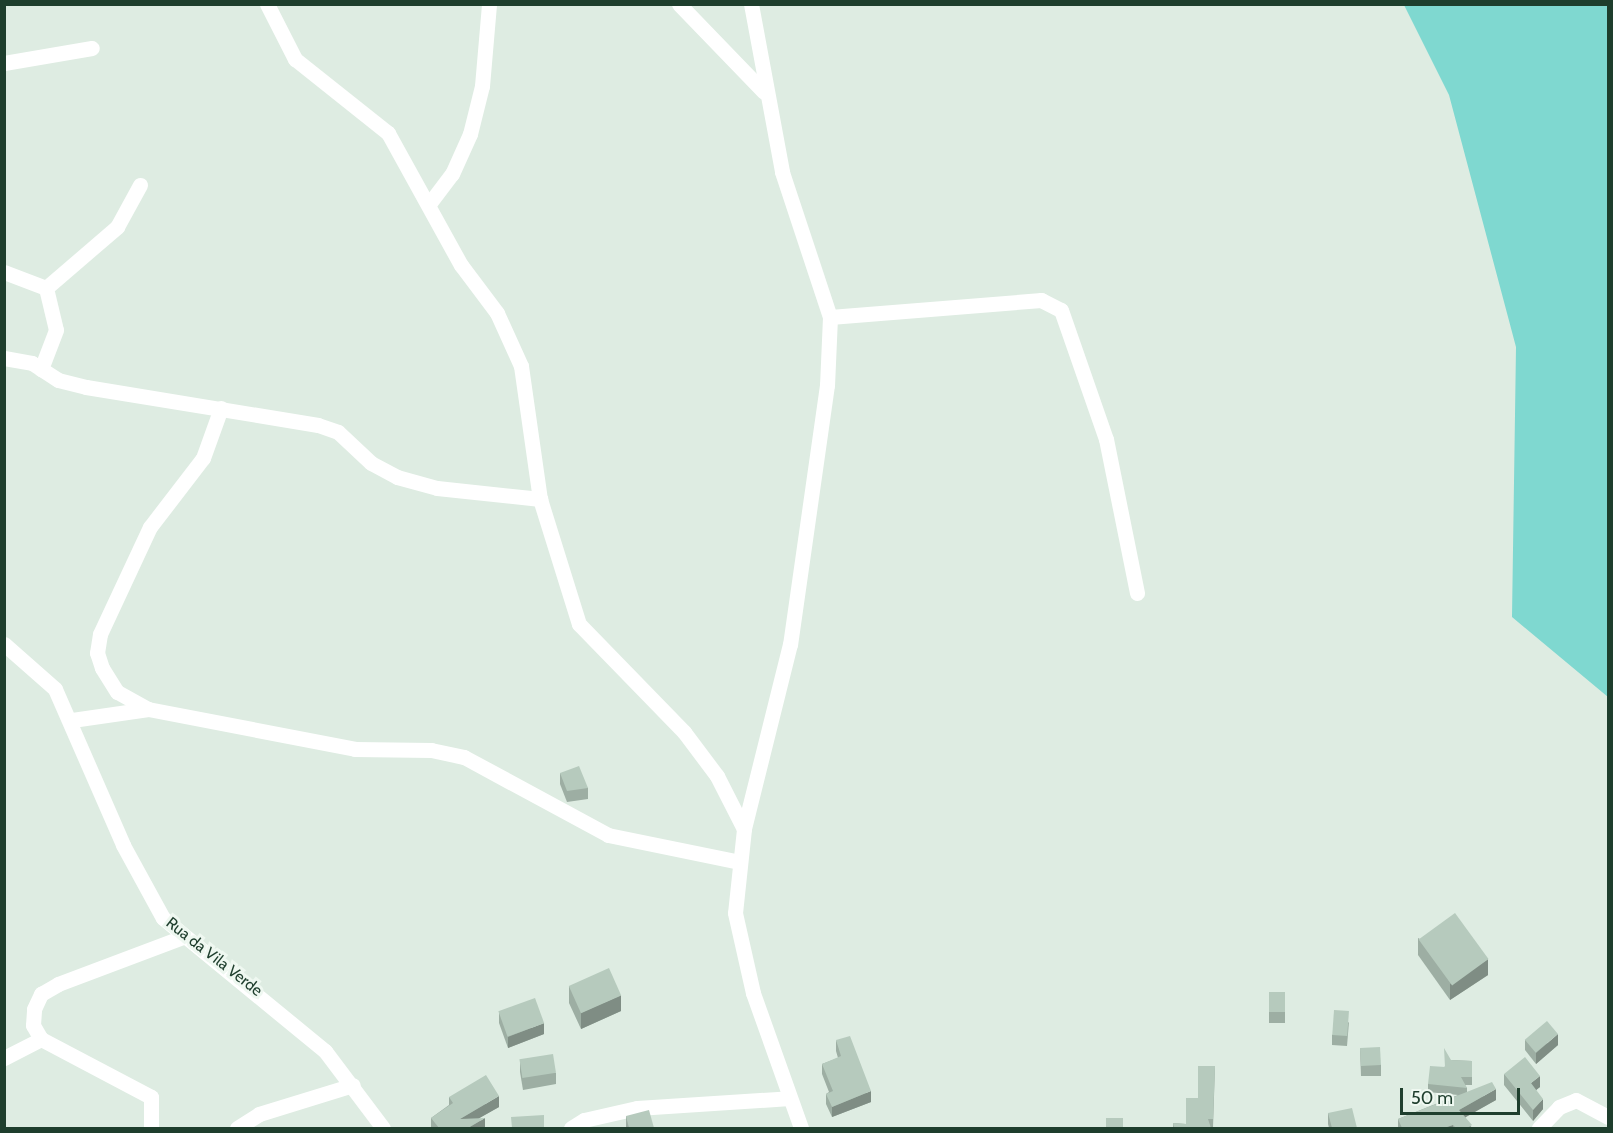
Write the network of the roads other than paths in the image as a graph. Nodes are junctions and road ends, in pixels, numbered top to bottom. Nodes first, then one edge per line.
1 (267, 4) edge
2 (489, 4) edge
3 (679, 4) edge
4 (752, 4) edge
5 (92, 48) dead end
6 (4, 63) edge
7 (764, 92) junction
8 (140, 185) dead end
9 (429, 204) junction
10 (4, 272) edge
11 (46, 288) junction
12 (830, 317) junction
13 (4, 358) edge
14 (41, 369) junction
15 (221, 408) junction
16 (540, 499) junction
17 (1137, 593) dead end
18 (4, 644) edge
19 (148, 709) junction
20 (72, 720) junction
21 (744, 829) junction
22 (739, 862) junction
23 (183, 937) junction
24 (41, 1039) junction
25 (4, 1058) edge
26 (353, 1085) junction
27 (790, 1098) junction
28 (1608, 1117) edge
29 (151, 1128) edge
30 (237, 1128) edge
31 (383, 1128) edge
32 (571, 1128) edge
33 (801, 1128) edge
34 (1539, 1128) edge

1 - 9 street
2 - 9 street
3 - 7 street
4 - 7 street
5 - 6 street
7 - 12 street
8 - 11 street
9 - 16 street
10 - 11 street
11 - 14 street
12 - 17 street
12 - 21 street
13 - 14 street
14 - 15 street
15 - 16 street
15 - 19 street
16 - 21 street
18 - 20 street, Rua da Vila Verde
19 - 20 street
19 - 22 street
20 - 23 street, Rua da Vila Verde
21 - 22 street
22 - 27 street
23 - 24 street
23 - 26 street, Rua da Vila Verde
24 - 25 street
24 - 29 street
26 - 30 street
26 - 31 street, Rua da Vila Verde
27 - 32 street
27 - 33 street
28 - 34 street

